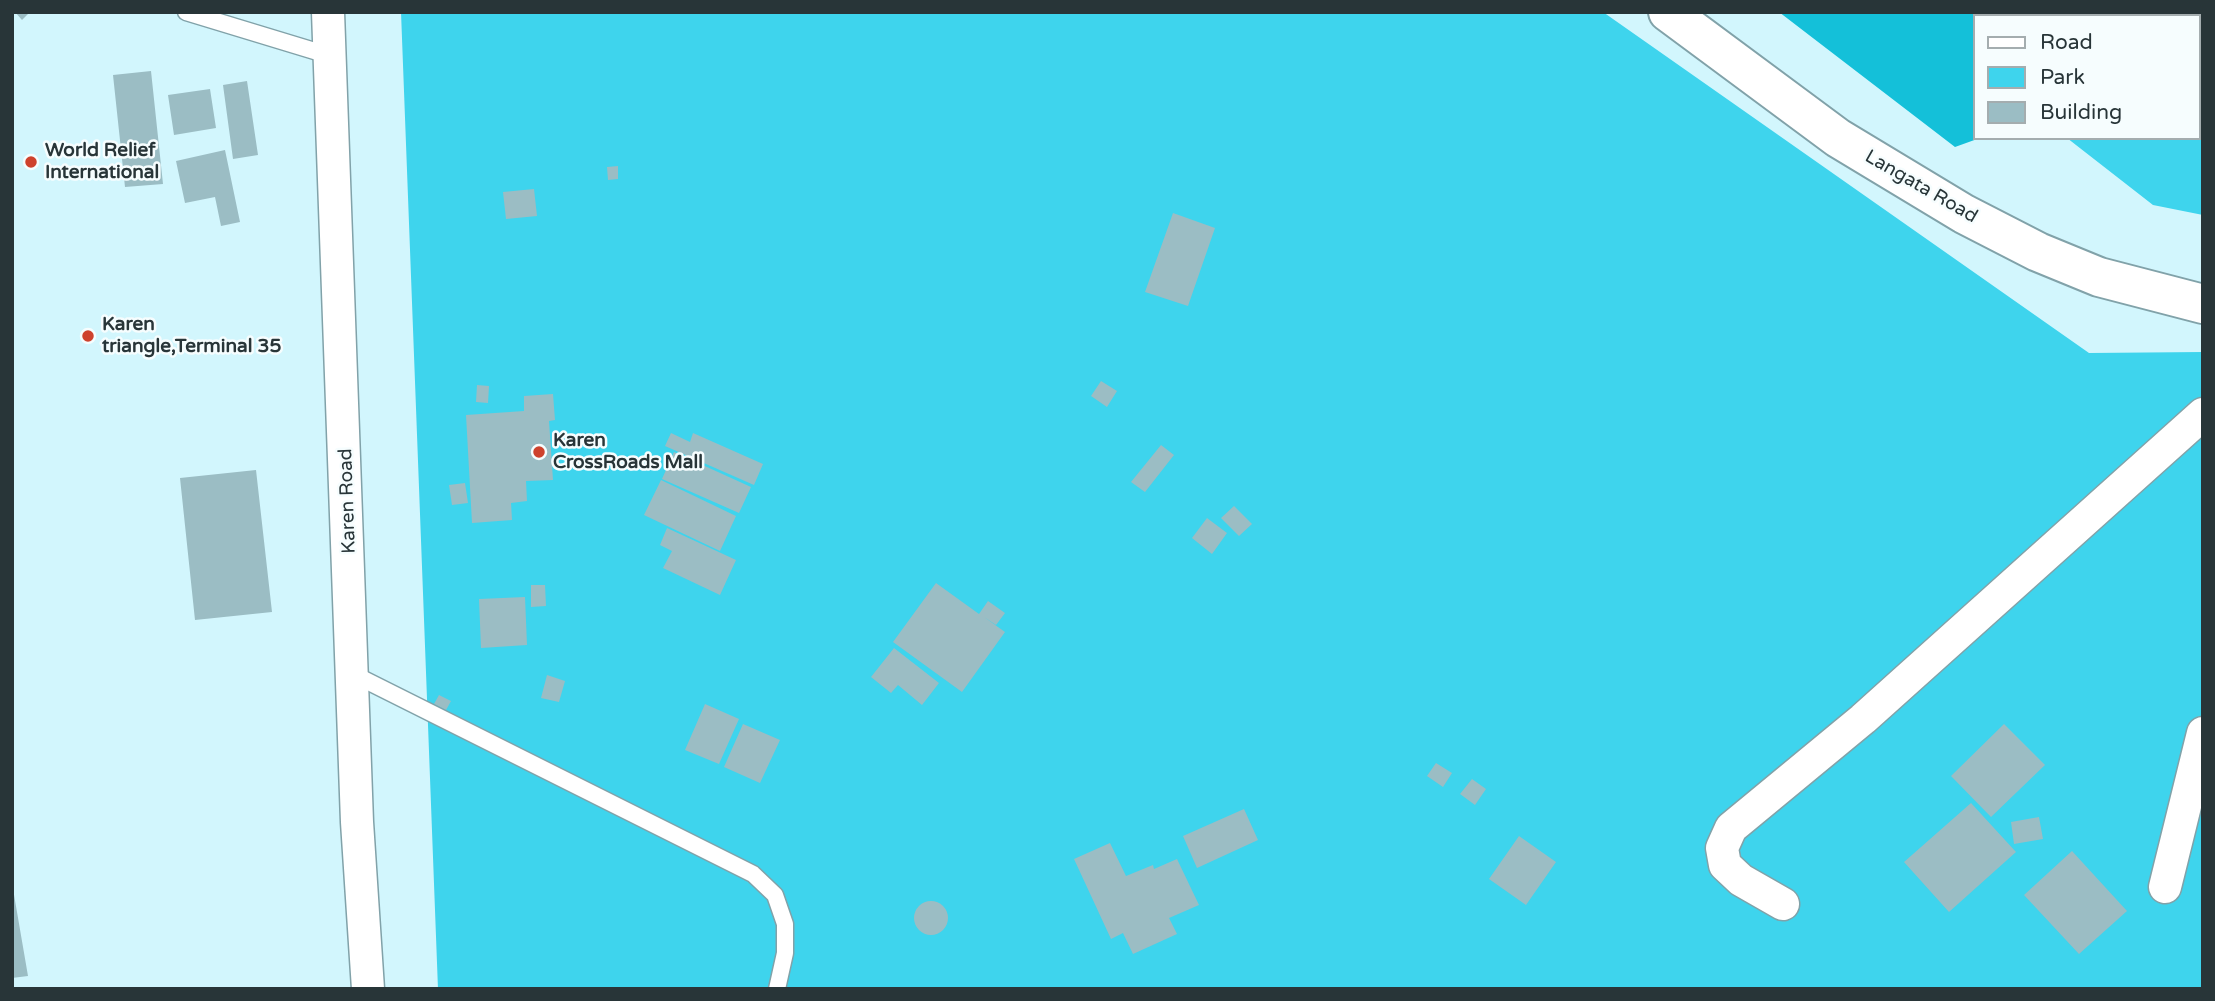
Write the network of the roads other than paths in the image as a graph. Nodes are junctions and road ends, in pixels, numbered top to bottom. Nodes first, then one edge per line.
1 (186, 12) edge
2 (328, 12) edge
3 (1668, 12) edge
4 (331, 56) junction
5 (2203, 304) edge
6 (2203, 414) edge
7 (353, 674) junction
8 (2203, 733) edge
9 (2165, 887) dead end
10 (1783, 904) dead end
11 (368, 989) edge
12 (777, 989) edge

1 - 4 lane
2 - 4 street, Karen Road
3 - 5 main road, Langata Road
4 - 7 street, Karen Road
6 - 10 street
7 - 11 street, Karen Road
7 - 12 lane
8 - 9 street

